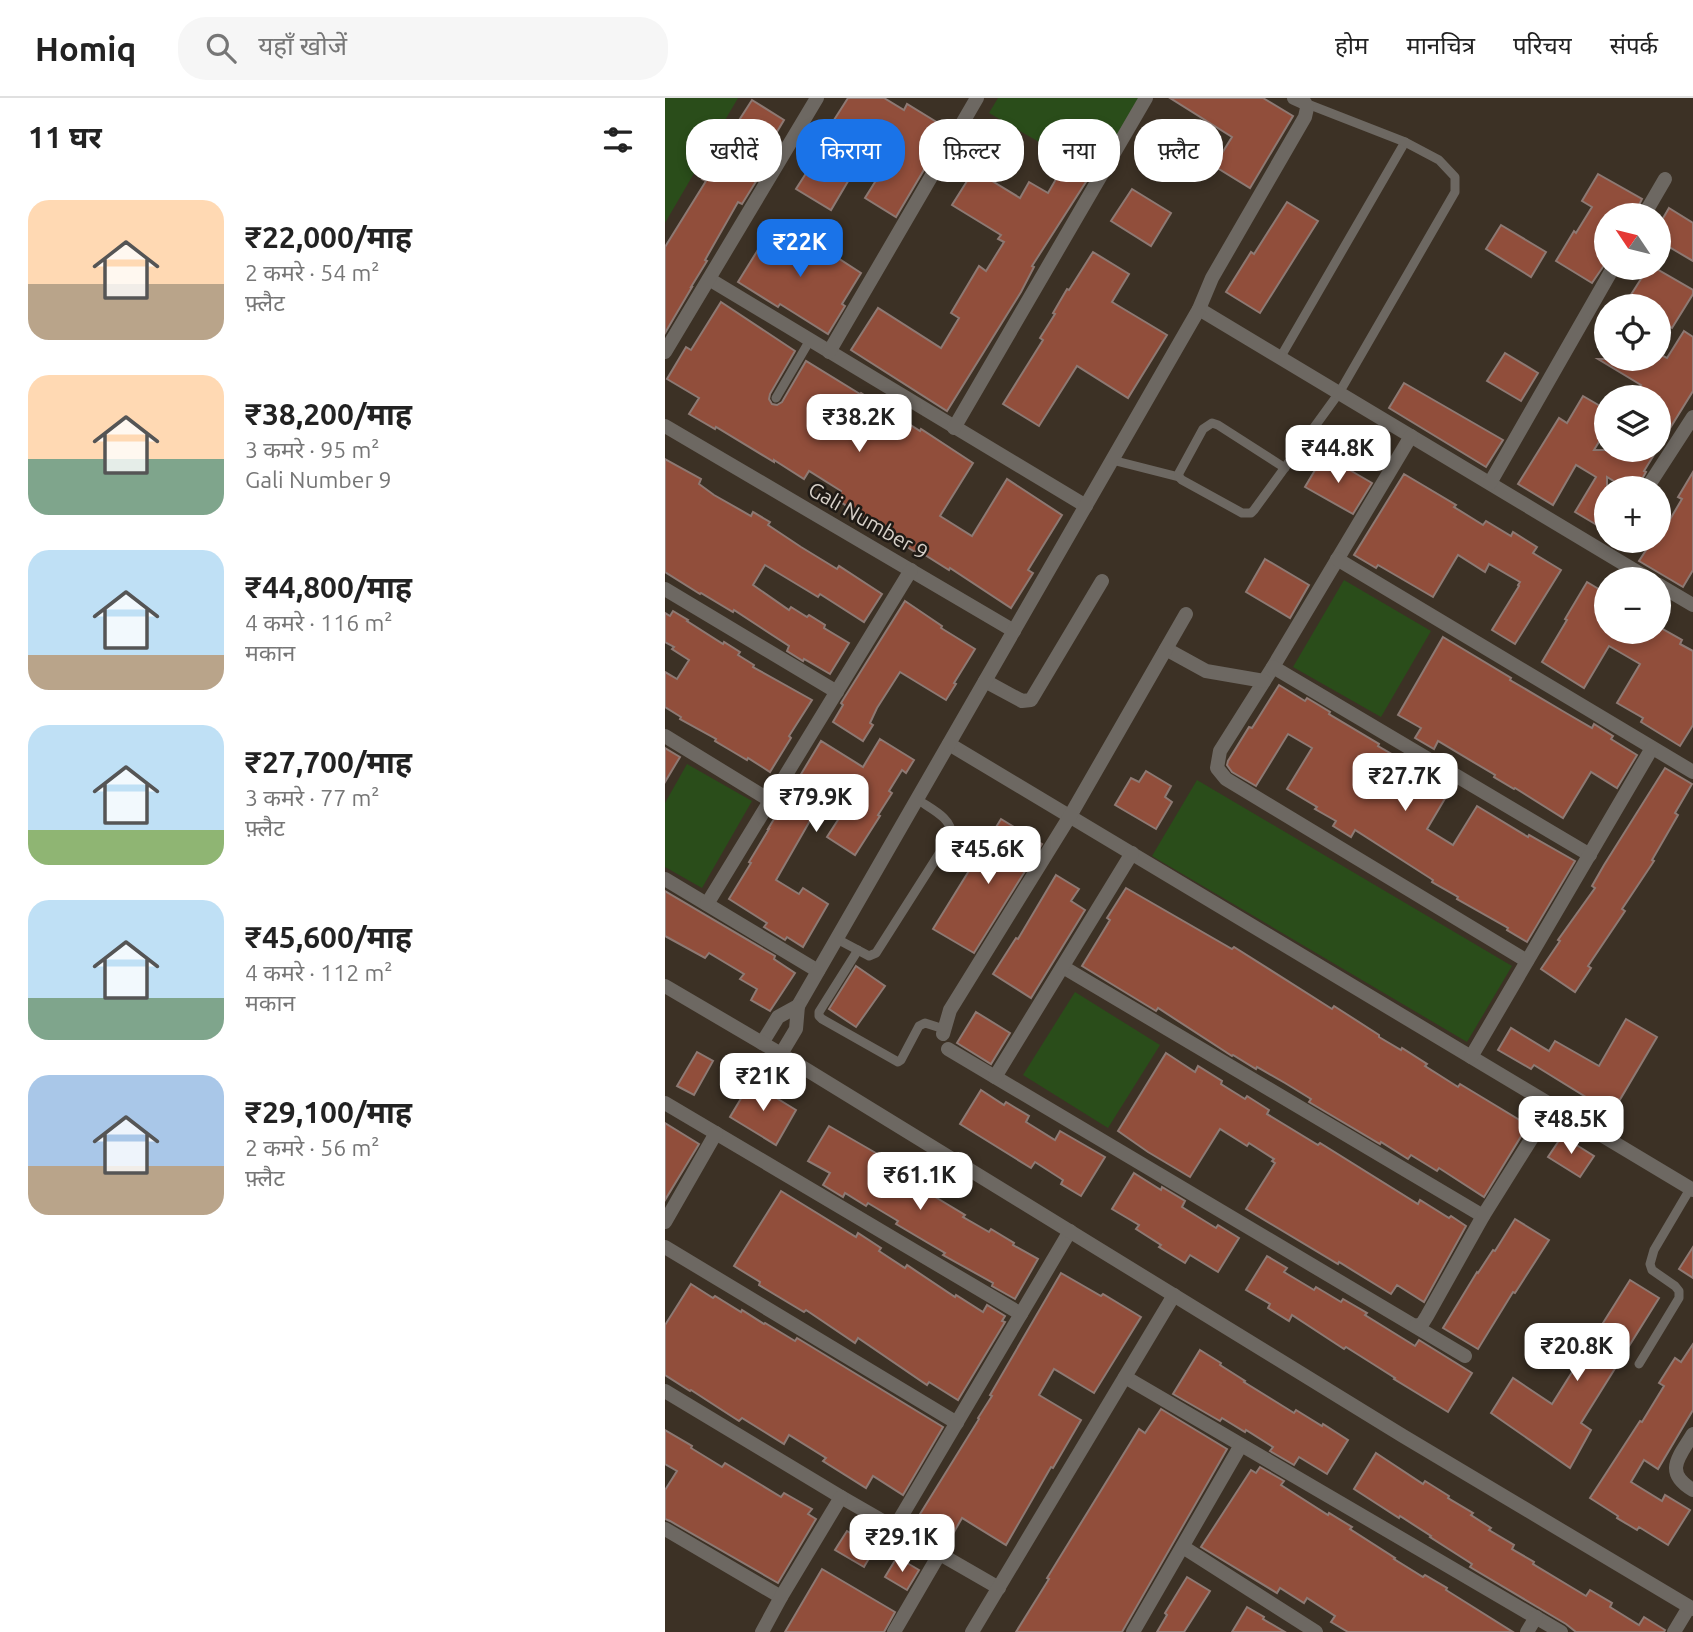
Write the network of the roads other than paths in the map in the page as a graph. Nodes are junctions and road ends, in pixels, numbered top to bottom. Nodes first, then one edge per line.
1 (817, 98) edge
2 (977, 98) edge
3 (1146, 98) edge
4 (1299, 101) edge
5 (1405, 142) junction
6 (1665, 178) dead end
7 (1651, 203) edge
8 (709, 279) junction
9 (1606, 280) edge
10 (1199, 309) junction
11 (810, 340) junction
12 (665, 352) edge
13 (829, 352) junction
14 (1280, 358) junction
15 (1339, 393) junction
16 (776, 398) dead end
17 (1693, 417) edge
18 (665, 426) edge
19 (954, 428) junction
20 (1411, 436) junction
21 (1112, 460) junction
22 (1286, 468) junction
23 (1655, 476) edge
24 (1179, 477) junction
25 (1490, 483) junction
26 (1086, 506) junction
27 (1594, 539) edge
28 (1616, 553) edge
29 (1336, 559) junction
30 (1634, 567) edge
31 (911, 570) junction
32 (1102, 580) dead end
33 (665, 589) edge
34 (1671, 592) edge
35 (1693, 605) edge
36 (1186, 614) dead end
37 (1014, 631) junction
38 (1165, 649) junction
39 (1273, 667) junction
40 (985, 681) junction
41 (1265, 681) junction
42 (837, 692) junction
43 (665, 736) edge
44 (949, 744) junction
45 (1653, 748) junction
46 (1693, 772) edge
47 (917, 799) junction
48 (771, 801) junction
49 (1070, 816) junction
50 (1132, 853) junction
51 (1590, 855) junction
52 (665, 879) edge
53 (707, 904) junction
54 (837, 939) junction
55 (858, 950) junction
56 (1527, 961) junction
57 (1063, 967) junction
58 (818, 971) junction
59 (665, 986) edge
60 (798, 1006) junction
61 (944, 1032) joint
62 (762, 1043) junction
63 (948, 1049) dead end
64 (781, 1054) junction
65 (1471, 1056) junction
66 (995, 1077) junction
67 (665, 1103) edge
68 (1552, 1105) junction
69 (716, 1133) junction
70 (1691, 1190) edge
71 (1483, 1216) junction
72 (665, 1222) edge
73 (1070, 1231) junction
74 (665, 1247) edge
75 (1174, 1295) junction
76 (1021, 1314) junction
77 (1415, 1326) junction
78 (1465, 1356) dead end
79 (1639, 1364) dead end
80 (1125, 1377) junction
81 (665, 1391) edge
82 (957, 1423) junction
83 (1693, 1434) edge
84 (1241, 1445) junction
85 (1693, 1490) edge
86 (841, 1497) junction
87 (895, 1527) junction
88 (665, 1529) edge
89 (1182, 1547) junction
90 (940, 1553) junction
91 (999, 1588) junction
92 (781, 1597) junction
93 (1691, 1608) edge
94 (1536, 1617) junction
95 (762, 1632) edge
96 (894, 1632) edge
97 (972, 1632) edge
98 (1133, 1632) edge
99 (1316, 1632) edge
100 (1527, 1632) edge
101 (1561, 1632) edge
102 (1674, 1632) edge

1 - 8 street
2 - 13 street
3 - 19 street
4 - 5 lane
4 - 10 street
5 - 14 lane
5 - 15 lane
6 - 7 street
8 - 11 street
8 - 12 street
9 - 25 street
10 - 14 street
10 - 21 street
11 - 13 street
11 - 16 lane
13 - 19 street
14 - 15 street
15 - 20 street
15 - 22 lane
17 - 23 street
18 - 31 street, Gali Number 9
19 - 26 street
20 - 25 street
20 - 29 street
21 - 24 lane
21 - 26 street
22 - 24 lane
22 - 24 lane
25 - 27 street
26 - 37 street
28 - 30 street
29 - 39 street
29 - 45 street
31 - 37 street, Gali Number 9
31 - 42 street
32 - 40 street
33 - 42 street
34 - 35 street
36 - 38 street
37 - 40 street
38 - 41 street
38 - 49 street
39 - 41 street
39 - 51 street
40 - 44 street
41 - 56 street
42 - 48 street
43 - 48 street
44 - 47 street
44 - 49 street
45 - 46 street
45 - 51 street
47 - 54 street
47 - 55 lane
48 - 53 street
49 - 50 street
49 - 61 street
50 - 57 street
50 - 65 street
51 - 56 street
52 - 53 street
53 - 58 street
54 - 55 lane
54 - 58 street
55 - 61 lane
56 - 65 street
57 - 66 street
57 - 71 street
58 - 60 street
59 - 62 street
60 - 62 street
60 - 64 street
62 - 64 street
63 - 66 street
64 - 73 street
65 - 68 street
66 - 77 street
67 - 69 street
68 - 70 street
68 - 71 street
69 - 72 street
69 - 76 street
70 - 79 lane
71 - 77 street
73 - 75 street
73 - 76 street
74 - 82 street
75 - 80 street
75 - 93 street
76 - 82 street
77 - 78 street
80 - 84 street
80 - 91 street
81 - 86 street
82 - 87 street
83 - 85 street
84 - 89 street
84 - 94 street
86 - 87 street
86 - 92 street
87 - 90 street
88 - 92 street
89 - 98 street
89 - 99 street
90 - 91 street
90 - 96 street
91 - 97 street
92 - 95 street
93 - 102 street
94 - 100 street
94 - 101 street

